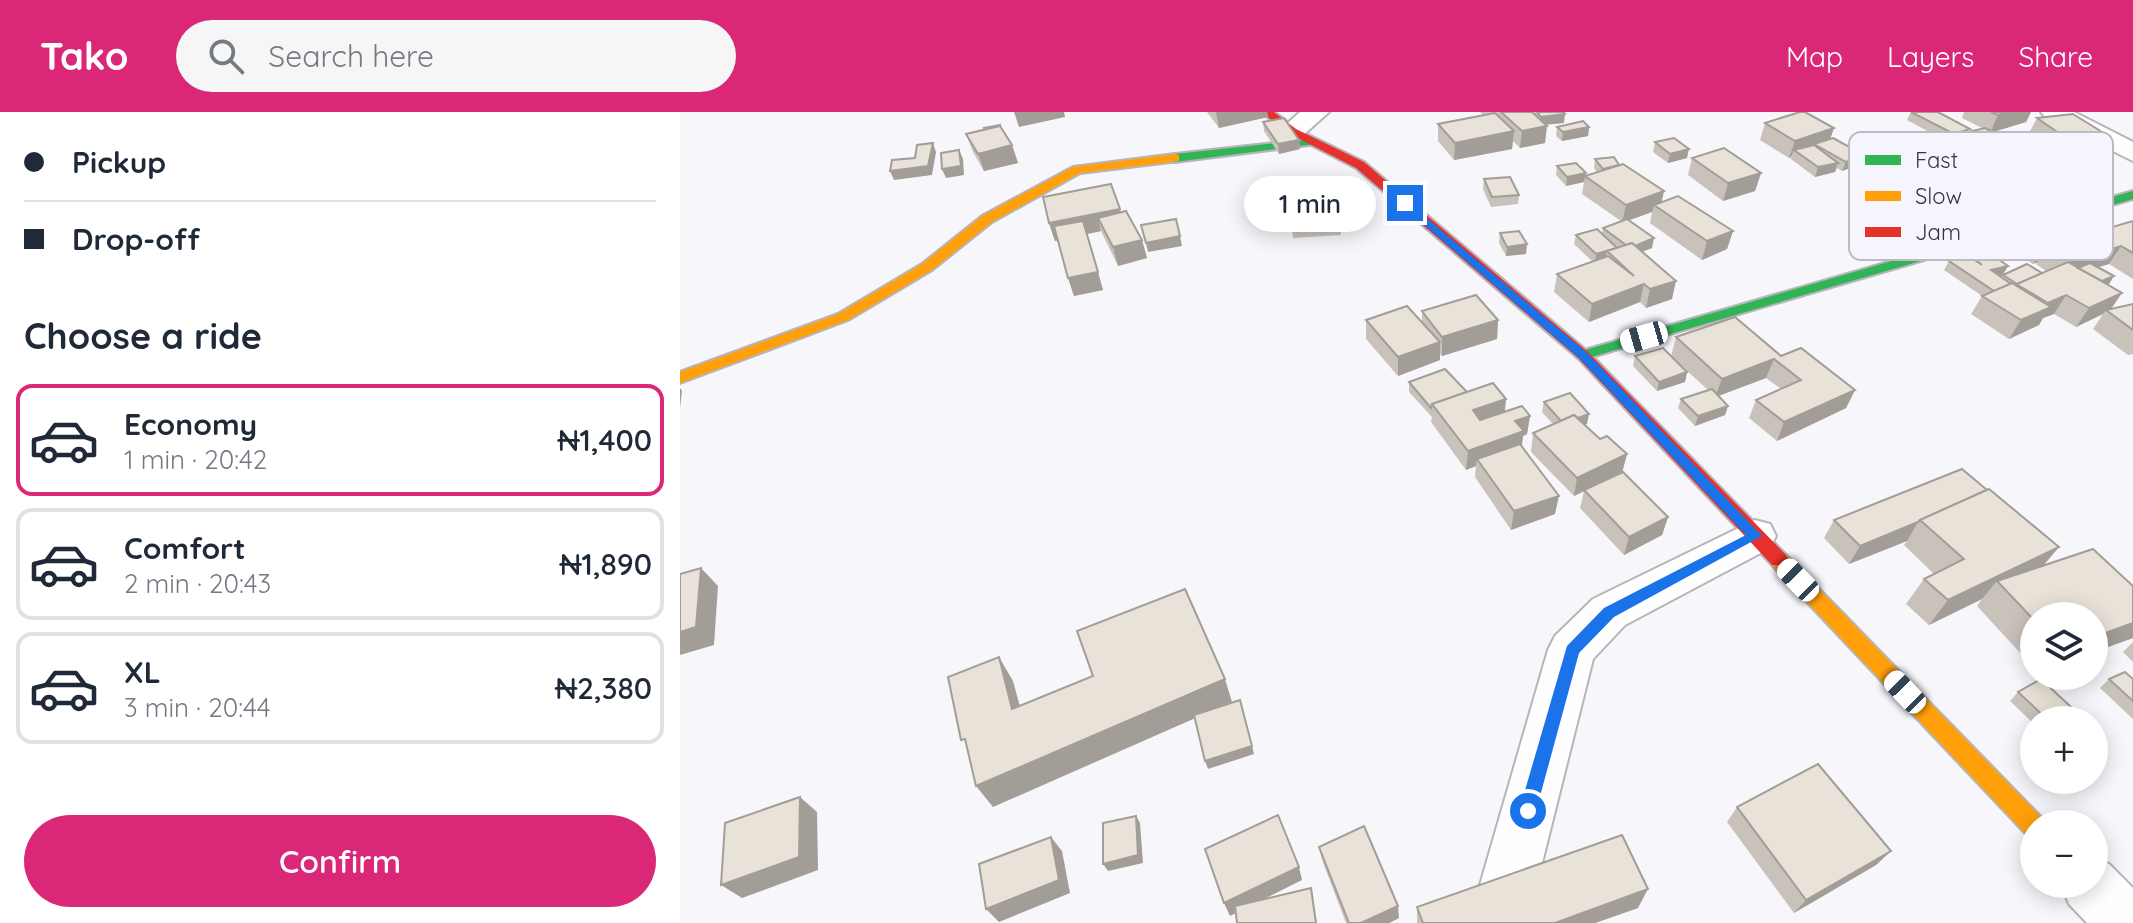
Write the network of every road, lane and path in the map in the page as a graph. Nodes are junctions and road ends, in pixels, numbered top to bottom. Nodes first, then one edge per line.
1 (1267, 112) edge
2 (1316, 112) edge
3 (2054, 112) edge
4 (2093, 132) edge
5 (1302, 137) junction
6 (2113, 143) edge
7 (2133, 153) edge
8 (2133, 195) edge
9 (2113, 201) edge
10 (1910, 260) edge
11 (1583, 355) junction
12 (680, 378) edge
13 (1755, 536) junction
14 (2020, 811) edge
15 (2103, 898) edge
16 (1498, 923) edge
17 (2127, 923) edge

1 - 5 street
2 - 5 street
3 - 4 street
5 - 11 street
5 - 12 street
6 - 7 street
8 - 9 street
10 - 11 street
11 - 13 street
13 - 14 street
13 - 16 street
15 - 17 street

